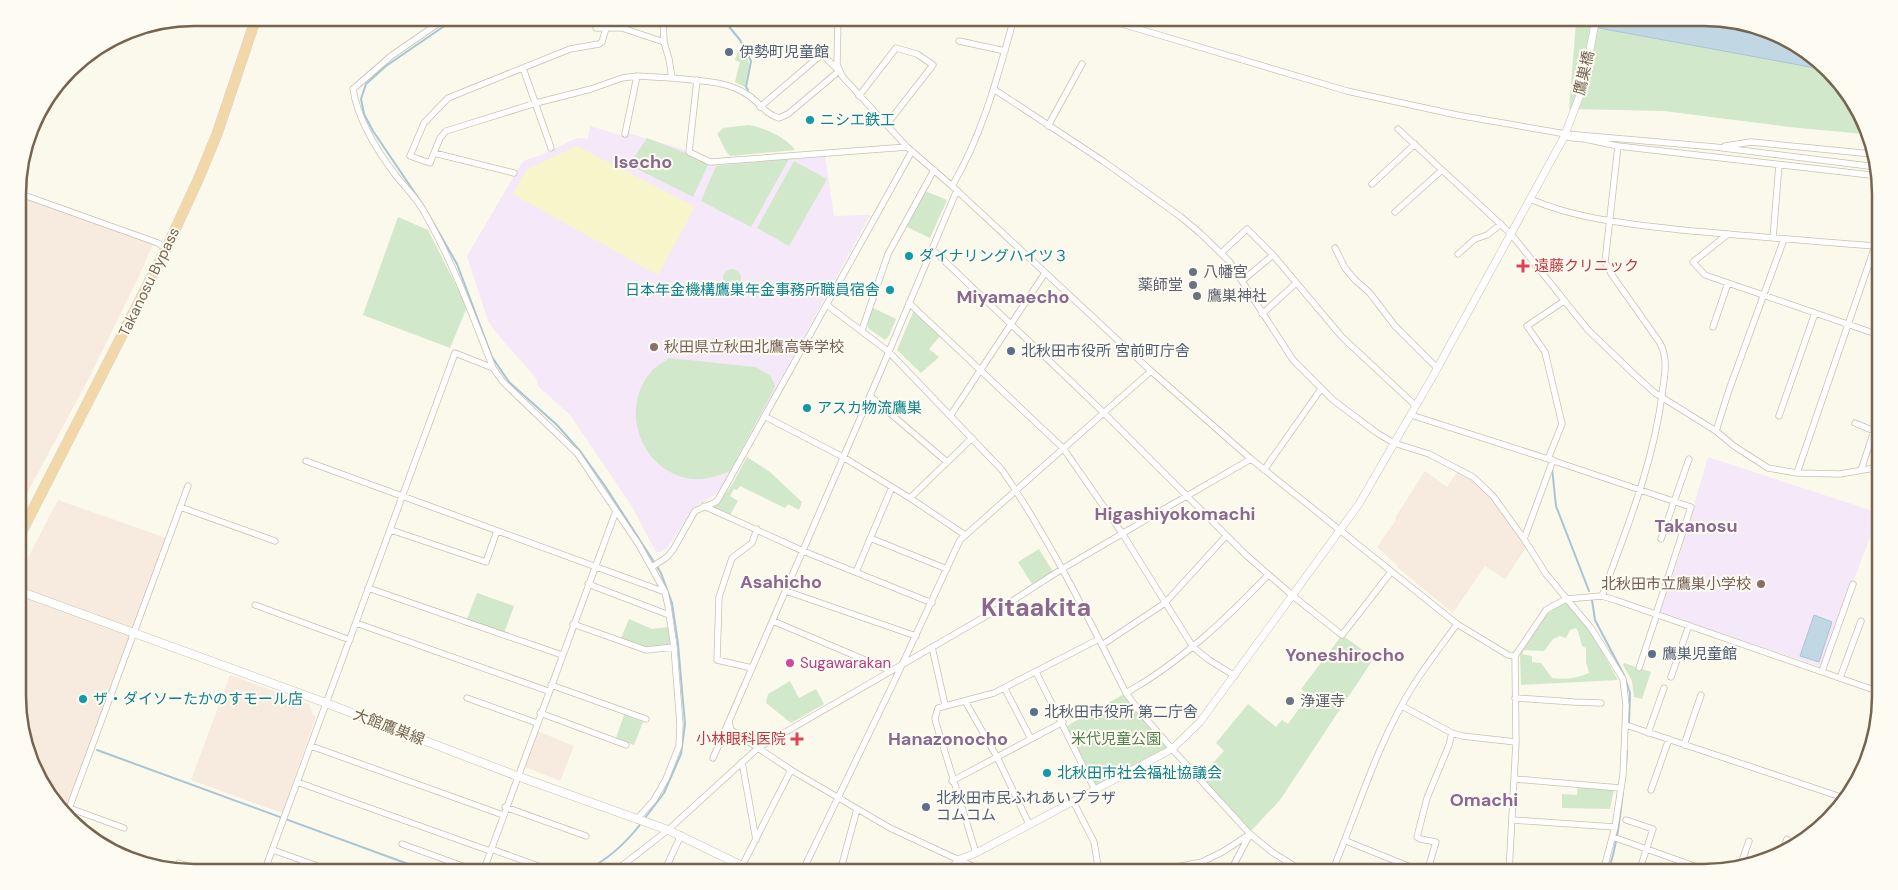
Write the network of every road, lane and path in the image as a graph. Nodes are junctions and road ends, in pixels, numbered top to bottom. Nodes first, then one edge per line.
1 (1012, 26) edge
2 (1130, 26) edge
3 (1594, 26) edge
4 (253, 27) edge
5 (434, 27) edge
6 (596, 27) edge
7 (663, 27) edge
8 (838, 27) edge
9 (606, 28) junction
10 (625, 29) joint
11 (959, 41) dead end
12 (664, 42) junction
13 (1005, 51) junction
14 (1082, 64) dead end
15 (523, 68) junction
16 (839, 71) junction
17 (637, 76) junction
18 (672, 78) junction
19 (696, 80) junction
20 (995, 90) junction
21 (859, 96) junction
22 (536, 103) junction
23 (760, 107) junction
24 (887, 124) junction
25 (1048, 126) junction
26 (1398, 129) dead end
27 (1566, 133) junction
28 (625, 134) dead end
29 (1415, 144) junction
30 (1618, 146) junction
31 (1715, 147) junction
32 (551, 148) dead end
33 (910, 149) junction
34 (434, 153) junction
35 (1867, 153) edge
36 (1779, 165) junction
37 (1869, 166) edge
38 (934, 170) junction
39 (1441, 170) junction
40 (514, 173) dead end
41 (1870, 175) edge
42 (1372, 184) dead end
43 (954, 188) junction
44 (27, 196) edge
45 (1530, 199) junction
46 (1395, 212) dead end
47 (1609, 222) junction
48 (1500, 224) junction
49 (1511, 234) junction
50 (1728, 234) junction
51 (1773, 238) junction
52 (1784, 239) junction
53 (1872, 246) edge
54 (1335, 248) dead end
55 (166, 249) junction
56 (932, 249) junction
57 (1221, 253) junction
58 (1458, 254) dead end
59 (1273, 255) junction
60 (1872, 255) edge
61 (1045, 273) junction
62 (1242, 281) junction
63 (1728, 282) junction
64 (1296, 284) junction
65 (1763, 294) junction
66 (1564, 300) junction
67 (909, 303) junction
68 (827, 305) junction
69 (1815, 313) junction
70 (1262, 314) junction
71 (1011, 324) junction
72 (1848, 325) junction
73 (1713, 327) dead end
74 (862, 330) junction
75 (1872, 333) edge
76 (889, 352) junction
77 (493, 368) junction
78 (1438, 368) junction
79 (980, 370) junction
80 (1151, 371) junction
81 (1321, 389) junction
82 (1662, 395) junction
83 (870, 396) junction
84 (1416, 406) junction
85 (1103, 412) junction
86 (1411, 415) junction
87 (764, 416) junction
88 (950, 416) junction
89 (1779, 416) dead end
90 (1855, 423) dead end
91 (1872, 430) edge
92 (1716, 431) junction
93 (1872, 437) edge
94 (972, 438) junction
95 (1394, 443) junction
96 (1063, 448) junction
97 (843, 457) junction
98 (1550, 459) junction
99 (1689, 459) dead end
100 (1251, 460) junction
101 (306, 461) dead end
102 (947, 462) junction
103 (1872, 468) edge
104 (1264, 470) junction
105 (1861, 470) junction
106 (1797, 473) junction
107 (188, 486) dead end
108 (892, 487) junction
109 (1640, 489) junction
110 (1017, 491) junction
111 (1187, 496) junction
112 (403, 497) junction
113 (910, 498) junction
114 (1674, 502) junction
115 (704, 506) junction
116 (180, 507) junction
117 (616, 511) junction
118 (26, 523) edge
119 (757, 529) junction
120 (391, 530) junction
121 (497, 531) junction
122 (1340, 531) junction
123 (1122, 533) junction
124 (965, 535) junction
125 (1226, 536) junction
126 (870, 538) junction
127 (1524, 539) junction
128 (1661, 539) dead end
129 (275, 541) dead end
130 (803, 551) junction
131 (654, 566) junction
132 (595, 567) junction
133 (947, 569) junction
134 (1062, 569) junction
135 (856, 572) junction
136 (1391, 572) junction
137 (1268, 576) junction
138 (588, 584) junction
139 (1853, 584) dead end
140 (368, 588) junction
141 (786, 591) junction
142 (664, 592) junction
143 (26, 594) edge
144 (1292, 596) junction
145 (1602, 596) junction
146 (1566, 599) junction
147 (932, 603) junction
148 (1165, 603) junction
149 (255, 605) dead end
150 (1656, 614) junction
151 (670, 615) junction
152 (773, 621) junction
153 (1861, 621) dead end
154 (356, 623) junction
155 (574, 624) junction
156 (1457, 624) junction
157 (1689, 625) junction
158 (134, 634) junction
159 (916, 636) junction
160 (1099, 639) junction
161 (350, 640) junction
162 (1102, 645) junction
163 (674, 647) junction
164 (932, 647) junction
165 (1193, 647) junction
166 (562, 655) junction
167 (1515, 656) junction
168 (903, 664) junction
169 (752, 668) junction
170 (1639, 668) dead end
171 (891, 671) junction
172 (1036, 672) junction
173 (1822, 672) junction
174 (1235, 676) junction
175 (1671, 677) dead end
176 (1840, 678) junction
177 (549, 688) junction
178 (1664, 688) dead end
179 (1004, 689) junction
180 (1872, 689) edge
181 (1126, 693) junction
182 (1701, 695) dead end
183 (467, 698) dead end
184 (1515, 698) junction
185 (965, 701) junction
186 (326, 703) junction
187 (1601, 703) dead end
188 (945, 705) junction
189 (1402, 706) junction
190 (540, 713) junction
191 (646, 720) dead end
192 (729, 722) junction
193 (1062, 722) junction
194 (536, 723) junction
195 (1626, 725) junction
196 (1452, 733) junction
197 (1648, 733) junction
198 (1031, 739) junction
199 (1669, 740) junction
200 (1516, 742) junction
201 (626, 745) dead end
202 (1684, 745) junction
203 (311, 746) junction
204 (758, 748) junction
205 (1172, 750) junction
206 (997, 757) junction
207 (713, 758) dead end
208 (742, 762) junction
209 (791, 770) junction
210 (517, 776) junction
211 (1514, 779) junction
212 (952, 781) junction
213 (297, 782) junction
214 (1620, 788) junction
215 (1095, 790) junction
216 (1651, 790) dead end
217 (1838, 796) edge
218 (837, 798) junction
219 (1073, 801) junction
220 (505, 807) junction
221 (69, 808) edge
222 (857, 809) junction
223 (73, 812) edge
224 (503, 815) junction
225 (1512, 820) junction
226 (1626, 820) dead end
227 (641, 821) junction
228 (1029, 824) junction
229 (1615, 827) junction
230 (124, 828) dead end
231 (668, 830) junction
232 (1250, 834) junction
233 (680, 835) junction
234 (586, 836) dead end
235 (1613, 837) junction
236 (1787, 839) dead end
237 (756, 840) junction
238 (1346, 841) junction
239 (1749, 841) dead end
240 (1786, 842) edge
241 (402, 844) dead end
242 (273, 850) junction
243 (491, 850) junction
244 (1646, 850) junction
245 (976, 853) junction
246 (1743, 859) edge
247 (958, 860) junction
248 (956, 863) edge
249 (966, 863) edge
250 (1098, 863) edge
251 (1195, 863) edge
252 (1235, 863) edge
253 (1290, 863) edge
254 (1336, 863) edge
255 (1403, 863) edge
256 (1428, 863) edge
257 (1510, 863) edge
258 (1606, 863) edge
259 (1642, 863) edge
260 (1685, 863) edge
261 (267, 864) edge
262 (312, 864) edge
263 (458, 864) edge
264 (485, 864) edge
265 (532, 864) edge
266 (625, 864) edge
267 (668, 864) edge
268 (731, 864) edge
269 (744, 864) edge
270 (806, 864) edge
271 (842, 864) edge

1 - 13 street
2 - 27 street
3 - 27 street, 鷹巣橋
4 - 55 highway, Takanosu Bypass
5 - 77 street
6 - 9 street
7 - 12 street
8 - 16 street
9 - 10 street
9 - 15 street
10 - 12 street
11 - 13 street
12 - 18 street
13 - 20 street
14 - 25 street
15 - 22 street
15 - 34 street
16 - 21 street
16 - 23 street
16 - 23 street
17 - 18 street
17 - 22 street
17 - 28 street
18 - 19 street
19 - 23 street
19 - 33 street
20 - 25 street
20 - 43 street
21 - 24 street
21 - 24 street
22 - 32 street
22 - 34 street
24 - 33 street
25 - 57 street
26 - 29 street
27 - 30 street
27 - 31 street
27 - 45 street, 鷹巣橋
29 - 39 street
29 - 42 street
30 - 36 street
30 - 47 street
31 - 35 street
31 - 37 street
33 - 38 street
33 - 68 street
34 - 40 street
36 - 41 street
36 - 51 street
38 - 43 street
38 - 74 street
39 - 46 street
39 - 48 street
43 - 56 street
43 - 61 street
44 - 55 street
45 - 47 street
45 - 49 street, 鷹巣橋
47 - 50 street
47 - 82 street
48 - 49 street
48 - 58 street
49 - 66 street
49 - 78 street, 鷹巣橋
50 - 51 street
50 - 63 street
51 - 52 street
52 - 53 street
52 - 65 street
54 - 78 street
55 - 118 highway, Takanosu Bypass
56 - 67 street
56 - 71 street
57 - 59 street
57 - 62 street
59 - 62 street
59 - 64 street
60 - 72 street
61 - 71 street
61 - 80 street
62 - 70 street
63 - 65 street
63 - 73 street
64 - 70 street
64 - 84 street
65 - 69 street
65 - 92 street
66 - 82 street
66 - 98 street
67 - 76 street
67 - 79 street
68 - 74 street
68 - 87 street
69 - 72 street
69 - 89 street
70 - 81 street
71 - 79 street
71 - 85 street
72 - 75 street
72 - 106 street
74 - 76 street
76 - 83 street
76 - 88 street
77 - 112 street
77 - 117 street
78 - 84 street, 鷹巣橋
79 - 88 street
79 - 96 street
80 - 85 street
80 - 100 street
81 - 95 street
81 - 104 street
82 - 92 street
82 - 109 street
83 - 97 street
83 - 102 street
84 - 86 street, 鷹巣橋
85 - 96 street
85 - 111 street
86 - 95 street, 鷹巣橋
86 - 98 street
87 - 97 street
87 - 115 street
88 - 94 street
90 - 91 street
92 - 106 street
93 - 105 street
94 - 102 street
94 - 110 street
95 - 122 street, 鷹巣橋
95 - 127 street
96 - 110 street
96 - 123 street
97 - 108 street
97 - 130 street
98 - 109 street
98 - 127 street
99 - 114 street
100 - 104 street
100 - 111 street
101 - 112 street
102 - 113 street
103 - 105 street
104 - 122 street
105 - 106 street
107 - 116 street
108 - 113 street
108 - 126 street
109 - 114 street
109 - 145 street
110 - 124 street
110 - 134 street
111 - 123 street
111 - 125 street
112 - 120 street
112 - 121 street
113 - 124 street
114 - 128 street
114 - 150 street
115 - 119 street
115 - 131 street
116 - 129 street
116 - 158 street
117 - 131 street
117 - 132 street
119 - 130 street
119 - 169 street
120 - 121 street
120 - 140 street
121 - 132 street
122 - 136 street
122 - 144 street, 鷹巣橋
123 - 134 street
123 - 148 street
124 - 133 street
125 - 137 street
125 - 148 street
126 - 133 street
126 - 135 street
127 - 146 street
130 - 135 street
130 - 141 street
131 - 142 street
132 - 138 street
132 - 142 street
133 - 147 street
134 - 160 street
134 - 164 street
135 - 147 street
136 - 144 street
136 - 156 street
137 - 144 street
137 - 165 street
138 - 151 street
138 - 155 street
139 - 173 street
140 - 154 street
140 - 166 street
141 - 152 street
141 - 159 street
142 - 151 street
143 - 158 main road, 大館鷹巣線
144 - 174 street, 鷹巣橋
145 - 146 street
145 - 150 street
146 - 167 street
146 - 195 street
147 - 159 street
148 - 162 street
148 - 165 street
149 - 161 street
150 - 157 street
150 - 170 street
151 - 163 street
152 - 169 street
152 - 171 street
153 - 176 street
154 - 161 street
154 - 177 street
155 - 163 street
155 - 166 street
156 - 167 street
156 - 189 street
157 - 173 street
157 - 175 street
158 - 186 main road, 大館鷹巣線
158 - 221 street
159 - 168 street
160 - 162 street
160 - 172 street
161 - 186 street
162 - 181 street
163 - 227 street
164 - 168 street
164 - 188 street
165 - 174 street
165 - 181 street
166 - 177 street
167 - 184 street
168 - 171 street
168 - 218 street
169 - 192 street
171 - 204 street
172 - 179 street
172 - 193 street
173 - 176 street
174 - 205 street, 鷹巣橋
176 - 180 street
177 - 190 street
177 - 191 street
178 - 197 street
179 - 185 street
179 - 198 street
181 - 205 street
182 - 202 street
183 - 194 street
184 - 187 street
184 - 200 street
185 - 188 street
185 - 206 street
186 - 203 street
186 - 210 main road, 大館鷹巣線
188 - 212 street
189 - 196 street
189 - 238 street
190 - 194 street
190 - 201 street
192 - 204 street
192 - 207 street
193 - 198 street
193 - 215 street
194 - 210 street
195 - 197 street
195 - 214 street
196 - 200 street
196 - 256 street
197 - 199 street
198 - 206 street
199 - 202 street
199 - 216 street
200 - 211 street
202 - 217 street
203 - 213 street
203 - 224 street
204 - 208 street
204 - 209 street
205 - 215 street, 鷹巣橋
205 - 232 street
206 - 212 street
206 - 228 street
208 - 231 street
208 - 237 street
209 - 218 street
209 - 237 street
210 - 220 street
210 - 227 main road, 大館鷹巣線
211 - 214 street
211 - 225 street
212 - 245 street
213 - 242 street
213 - 243 street
214 - 229 street
215 - 219 street, 鷹巣橋
218 - 222 street
218 - 270 street
219 - 228 street, 鷹巣橋
219 - 250 street
220 - 224 street
220 - 234 street
222 - 247 street
222 - 271 street
223 - 230 street
224 - 243 street
225 - 229 street
225 - 257 street
226 - 244 street
227 - 231 main road, 大館鷹巣線
228 - 245 street, 鷹巣橋
229 - 235 street
231 - 233 main road, 大館鷹巣線
231 - 266 street
232 - 251 street
232 - 252 street
232 - 253 street
233 - 267 street
233 - 268 main road, 大館鷹巣線
235 - 244 street
235 - 258 street
236 - 240 street
237 - 269 street
238 - 254 street
238 - 255 street
239 - 246 street
241 - 263 street
242 - 261 street
242 - 262 street
243 - 264 street
243 - 265 street
244 - 259 street
244 - 260 street
245 - 247 street, 鷹巣橋
247 - 248 street
247 - 249 street

